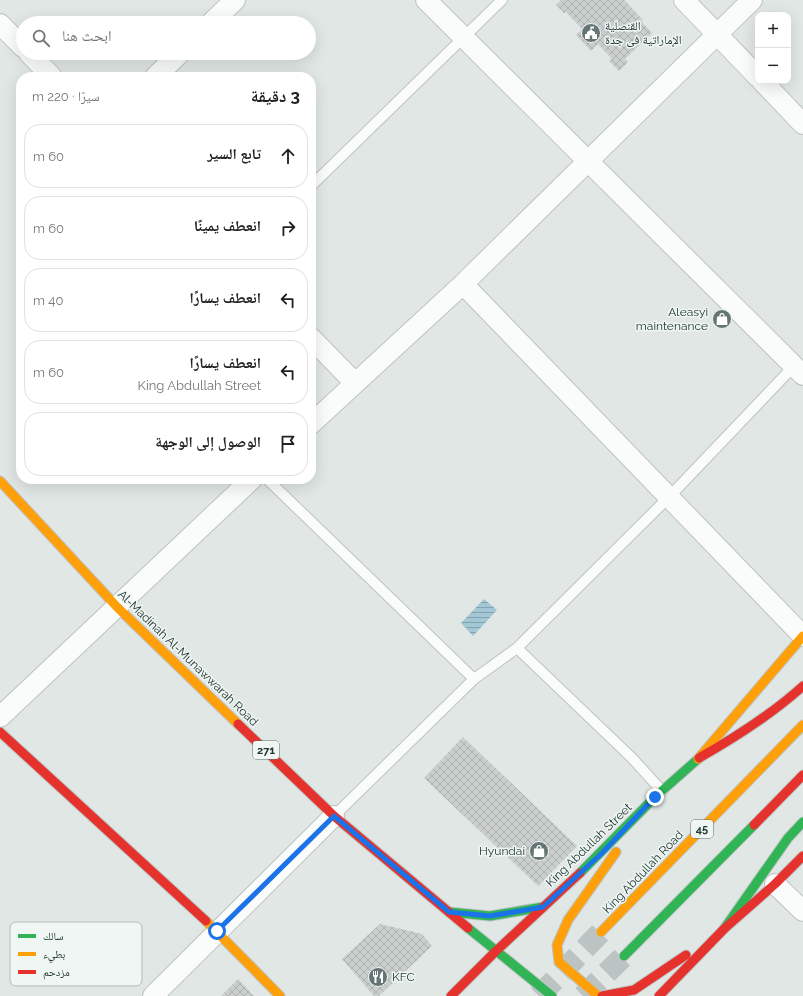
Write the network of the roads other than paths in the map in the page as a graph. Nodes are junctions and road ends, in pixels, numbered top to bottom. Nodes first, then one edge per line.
1 (235, 0) edge
2 (426, 0) edge
3 (502, 0) edge
4 (684, 0) edge
5 (752, 0) edge
6 (218, 16) edge
7 (0, 24) edge
8 (716, 34) junction
9 (464, 37) junction
10 (16, 40) edge
11 (36, 60) edge
12 (173, 60) edge
13 (47, 72) edge
14 (160, 72) edge
15 (755, 74) edge
16 (765, 84) edge
17 (803, 124) edge
18 (588, 160) junction
19 (316, 181) edge
20 (463, 284) junction
21 (316, 343) edge
22 (798, 370) edge
23 (356, 383) junction
24 (316, 419) edge
25 (0, 481) edge
26 (247, 484) edge
27 (272, 484) edge
28 (670, 496) junction
29 (117, 607) junction
30 (803, 636) edge
31 (517, 648) junction
32 (474, 679) junction
33 (803, 686) edge
34 (0, 716) edge
35 (803, 725) edge
36 (0, 732) edge
37 (699, 758) junction
38 (803, 775) edge
39 (658, 794) junction
40 (334, 816) junction
41 (803, 822) edge
42 (803, 856) edge
43 (775, 884) junction
44 (543, 907) junction
45 (803, 911) edge
46 (449, 912) junction
47 (724, 929) junction
48 (217, 931) junction
49 (601, 932) tunnel mouth
50 (496, 951) junction
51 (624, 956) tunnel mouth
52 (153, 996) edge
53 (280, 996) edge
54 (451, 996) edge
55 (552, 996) edge
56 (598, 996) edge
57 (602, 996) edge
58 (659, 996) edge

1 - 6 street
2 - 9 street
3 - 9 lane
4 - 8 street
5 - 8 street
7 - 10 street
8 - 15 street
8 - 18 street
9 - 18 street
9 - 19 lane
11 - 13 street
12 - 14 street
16 - 17 street
18 - 20 street
18 - 22 street
20 - 23 street
20 - 28 street
21 - 23 street
22 - 28 lane
23 - 24 street
25 - 29 main road, Al-Madinah Al-Munawwarah Road / 271
26 - 29 street
27 - 32 lane
28 - 30 street
28 - 31 lane
29 - 34 street
29 - 40 main road, Al-Madinah Al-Munawwarah Road / 271
30 - 37 main road, King Abdullah Street
31 - 32 lane
31 - 39 lane
32 - 40 lane
33 - 37 main road
35 - 49 main road, King Abdullah Road / 45
36 - 48 main road
37 - 39 main road, King Abdullah Street
38 - 51 main road
39 - 44 main road, King Abdullah Street
39 - 56 main road
40 - 46 main road, Al-Madinah Al-Munawwarah Road / 271
40 - 48 street
41 - 47 main road
42 - 43 main road
43 - 45 street
43 - 47 main road
44 - 46 main road
44 - 50 main road, King Abdullah Street
46 - 50 main road, Al-Madinah Al-Munawwarah Road / 271
47 - 57 main road
47 - 58 main road
48 - 52 street
48 - 53 main road
50 - 54 main road, King Abdullah Street
50 - 55 main road, Al-Madinah Al-Munawwarah Road / 271

